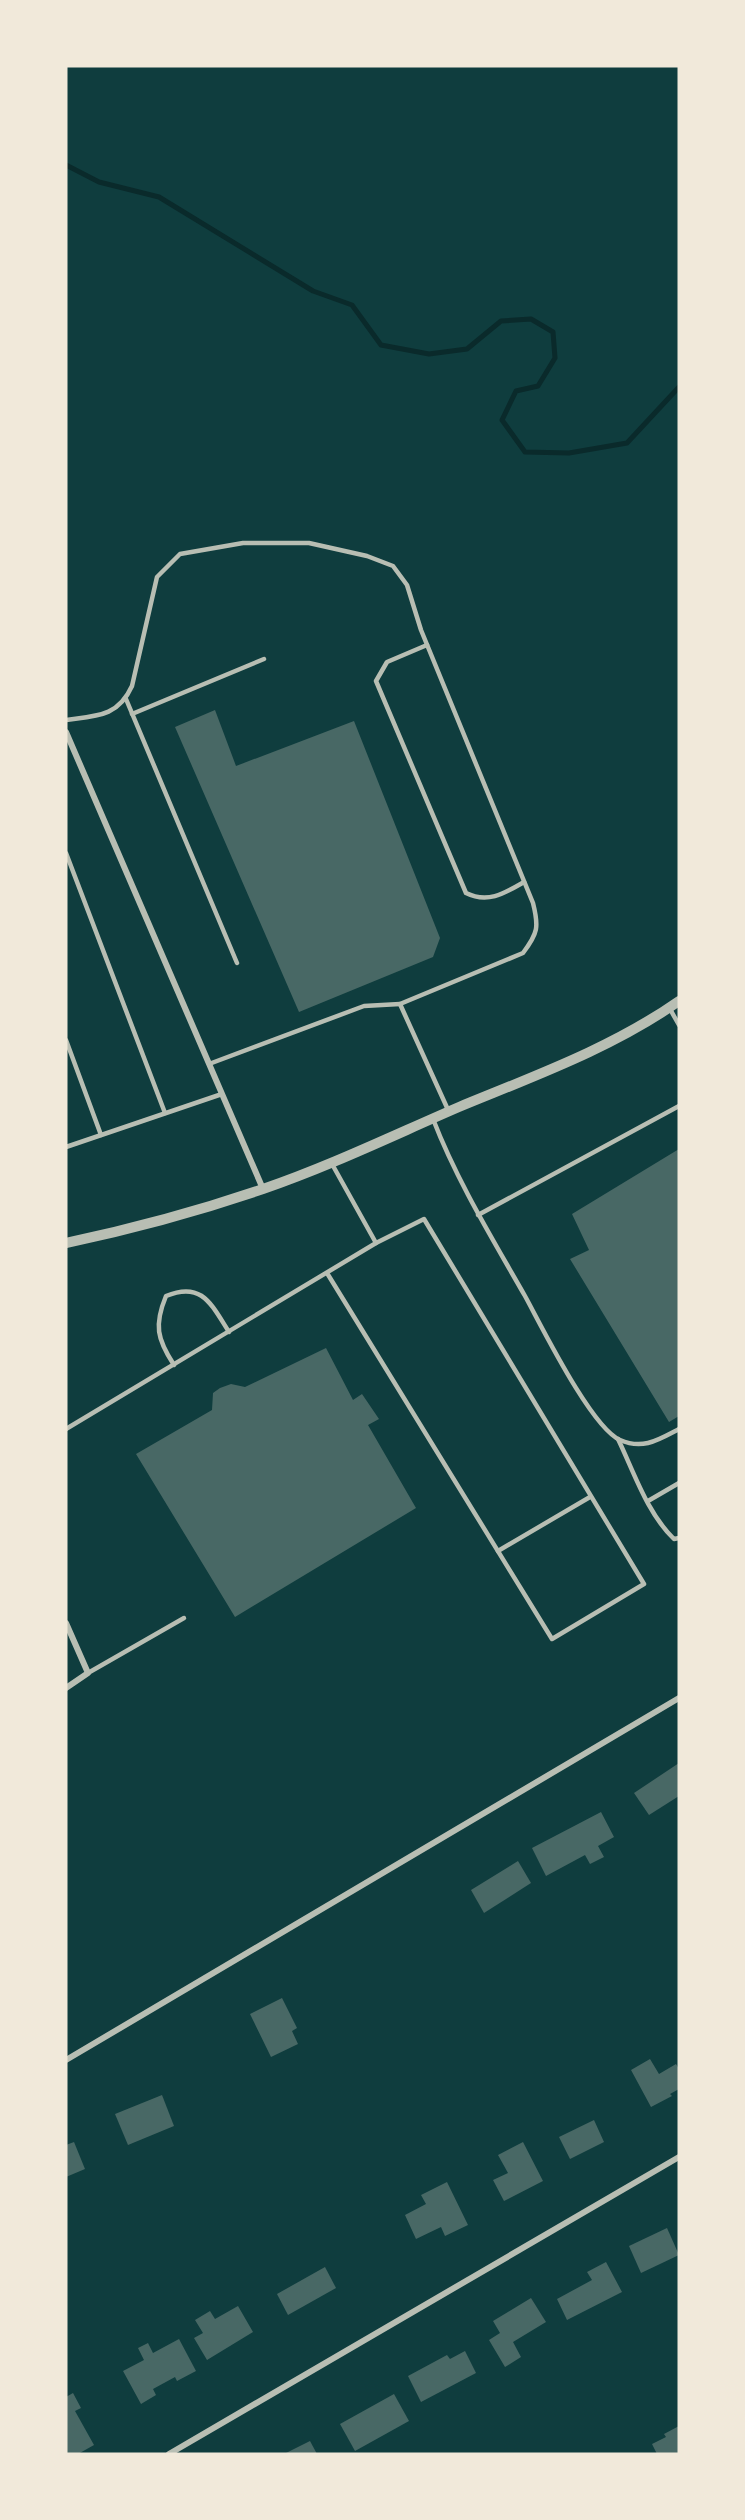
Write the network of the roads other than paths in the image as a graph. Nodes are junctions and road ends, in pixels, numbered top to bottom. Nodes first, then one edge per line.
1 (427, 645) junction
2 (264, 659) dead end
3 (126, 699) junction
4 (132, 714) junction
5 (66, 720) edge
6 (66, 732) edge
7 (66, 853) edge
8 (524, 882) junction
9 (237, 963) dead end
10 (679, 1001) edge
11 (400, 1004) junction
12 (668, 1008) junction
13 (679, 1025) edge
14 (66, 1040) edge
15 (209, 1064) junction
16 (222, 1094) junction
17 (679, 1106) edge
18 (449, 1112) junction
19 (165, 1113) junction
20 (433, 1119) junction
21 (101, 1135) junction
22 (66, 1147) edge
23 (331, 1162) junction
24 (263, 1189) junction
25 (478, 1215) junction
26 (66, 1243) edge
27 (376, 1243) junction
28 (327, 1273) junction
29 (229, 1332) junction
30 (174, 1365) junction
31 (66, 1429) edge
32 (679, 1430) edge
33 (618, 1439) junction
34 (679, 1483) edge
35 (590, 1497) junction
36 (648, 1501) junction
37 (679, 1538) edge
38 (498, 1551) junction
39 (184, 1618) dead end
40 (66, 1623) edge
41 (88, 1672) junction
42 (66, 1688) edge
43 (679, 1698) edge
44 (66, 2060) edge
45 (679, 2157) edge
46 (170, 2454) edge

1 - 3 lane
1 - 8 lane
1 - 8 lane
2 - 4 lane
3 - 4 lane
3 - 5 lane
4 - 9 lane
6 - 15 street
7 - 19 lane
8 - 11 lane
10 - 12 street
11 - 15 lane
11 - 18 lane
12 - 13 lane
12 - 18 street
14 - 21 lane
15 - 16 street
16 - 19 lane
16 - 24 street
17 - 25 lane
18 - 20 street
19 - 21 lane
20 - 23 street
20 - 25 lane
21 - 22 lane
23 - 24 street
23 - 27 lane
24 - 26 street
25 - 33 lane
27 - 28 lane
27 - 35 lane
28 - 29 lane
28 - 38 lane
29 - 30 lane
29 - 30 lane
30 - 31 lane
32 - 33 lane
33 - 36 lane
34 - 36 lane
35 - 38 lane
35 - 38 lane
36 - 37 lane
39 - 41 lane
40 - 41 street
41 - 42 street
43 - 44 street
45 - 46 street

